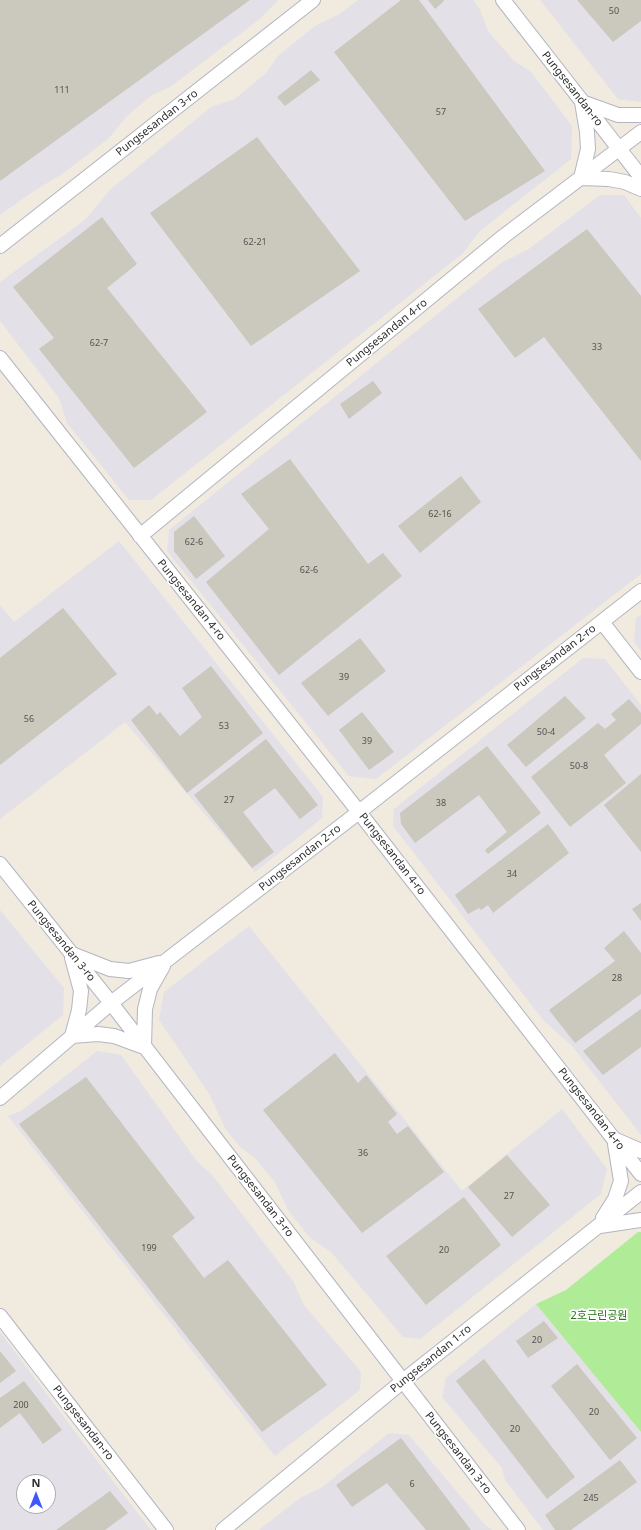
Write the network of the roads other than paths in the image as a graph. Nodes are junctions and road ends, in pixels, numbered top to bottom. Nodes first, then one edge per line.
1 (314, 0) edge
2 (503, 0) edge
3 (582, 102) junction
4 (641, 115) edge
5 (641, 132) edge
6 (619, 149) junction
7 (641, 177) edge
8 (581, 178) junction
9 (641, 189) edge
10 (0, 246) edge
11 (0, 358) edge
12 (140, 536) junction
13 (641, 591) edge
14 (602, 622) junction
15 (641, 672) edge
16 (359, 812) junction
17 (0, 864) edge
18 (71, 954) junction
19 (165, 961) junction
20 (111, 1003) junction
21 (72, 1036) junction
22 (144, 1047) junction
23 (0, 1098) edge
24 (614, 1139) junction
25 (641, 1151) edge
26 (641, 1174) edge
27 (641, 1192) edge
28 (641, 1220) edge
29 (598, 1227) junction
30 (0, 1316) edge
31 (403, 1381) junction
32 (166, 1530) edge
33 (223, 1530) edge
34 (518, 1530) edge

1 - 10 street, Pungsesandan 3-ro
2 - 3 street, Pungsesandan-ro
3 - 4 street
3 - 6 street, Pungsesandan-ro
3 - 8 street
5 - 6 street, Pungsesandan 4-ro
6 - 7 street, Pungsesandan-ro
6 - 8 street, Pungsesandan 4-ro
8 - 9 street
8 - 12 street, Pungsesandan 4-ro
11 - 12 street, Pungsesandan 4-ro
12 - 16 street, Pungsesandan 4-ro
13 - 14 street, Pungsesandan 2-ro
14 - 15 street, Pungsesandan 2-ro
14 - 16 street, Pungsesandan 2-ro
16 - 19 street, Pungsesandan 2-ro
16 - 24 street, Pungsesandan 4-ro
17 - 18 street, Pungsesandan 3-ro
18 - 19 street
18 - 20 street, Pungsesandan 3-ro
18 - 21 street
19 - 20 street, Pungsesandan 2-ro
19 - 22 street
20 - 21 street, Pungsesandan 2-ro
20 - 22 street, Pungsesandan 3-ro
21 - 22 street
21 - 23 street, Pungsesandan 2-ro
22 - 31 street, Pungsesandan 3-ro
24 - 25 street
24 - 26 street, Pungsesandan 4-ro
24 - 29 street
27 - 29 street, Pungsesandan 1-ro
28 - 29 street
29 - 31 street, Pungsesandan 1-ro
30 - 32 street, Pungsesandan-ro
31 - 33 street, Pungsesandan 1-ro
31 - 34 street, Pungsesandan 3-ro

